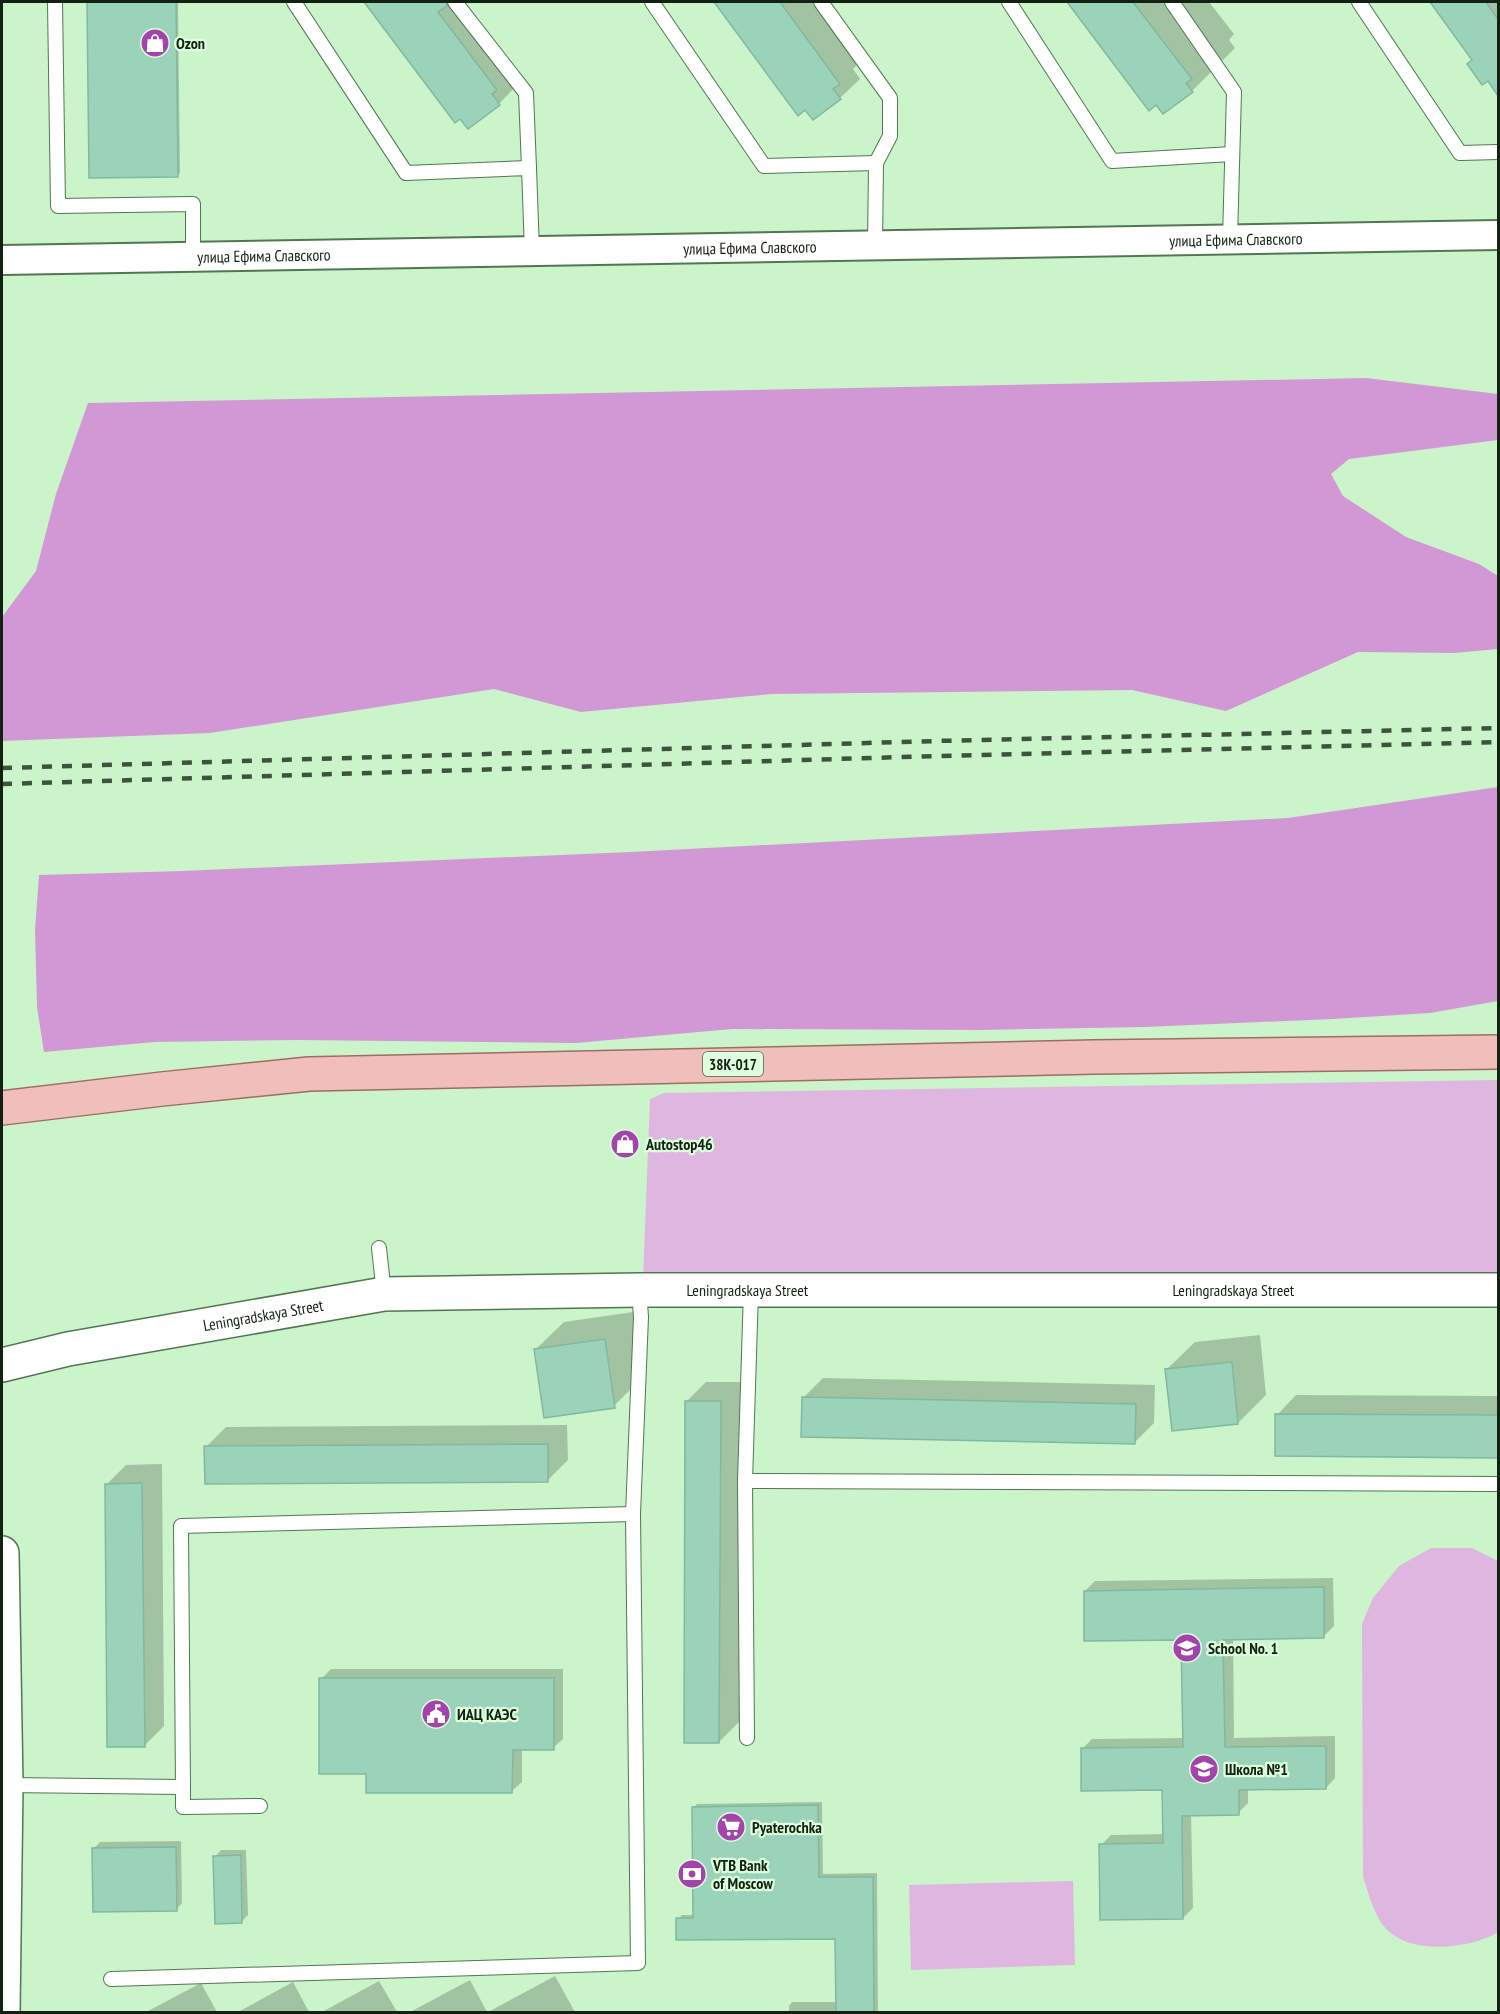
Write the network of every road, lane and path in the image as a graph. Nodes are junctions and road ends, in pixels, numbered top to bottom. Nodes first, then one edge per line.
1 (55, 2) edge
2 (294, 2) edge
3 (455, 2) edge
4 (652, 2) edge
5 (821, 2) edge
6 (1009, 2) edge
7 (1172, 2) edge
8 (1359, 2) edge
9 (1498, 152) edge
10 (1232, 154) junction
11 (876, 163) junction
12 (529, 168) junction
13 (1498, 235) edge
14 (1230, 239) junction
15 (875, 245) junction
16 (532, 251) junction
17 (193, 256) junction
18 (2, 260) edge
19 (1498, 1052) edge
20 (2, 1108) edge
21 (379, 1248) dead end
22 (639, 1290) junction
23 (1498, 1290) edge
24 (751, 1291) junction
25 (384, 1294) junction
26 (2, 1365) edge
27 (745, 1481) junction
28 (1498, 1484) edge
29 (633, 1514) junction
30 (2, 1553) edge
31 (747, 1738) dead end
32 (6, 1785) junction
33 (183, 1787) junction
34 (260, 1806) dead end
35 (111, 1979) dead end
36 (3, 2013) edge

1 - 17 lane
2 - 12 lane
3 - 12 lane
4 - 11 lane
5 - 11 lane
6 - 10 lane
7 - 10 lane
8 - 9 lane
10 - 14 lane
11 - 15 lane
12 - 16 lane
13 - 14 street, улица Ефима Славского
14 - 15 street, улица Ефима Славского
15 - 16 street, улица Ефима Славского
16 - 17 street, улица Ефима Славского
17 - 18 street, улица Ефима Славского
19 - 20 main road, 38К-017
21 - 25 lane
22 - 24 street, Leningradskaya Street
22 - 25 street, Leningradskaya Street
22 - 29 lane
23 - 24 street, Leningradskaya Street
24 - 27 lane
25 - 26 street, Leningradskaya Street
27 - 28 lane
27 - 31 lane
29 - 33 lane
29 - 35 lane
30 - 32 street
32 - 33 lane
32 - 36 street
33 - 34 lane

